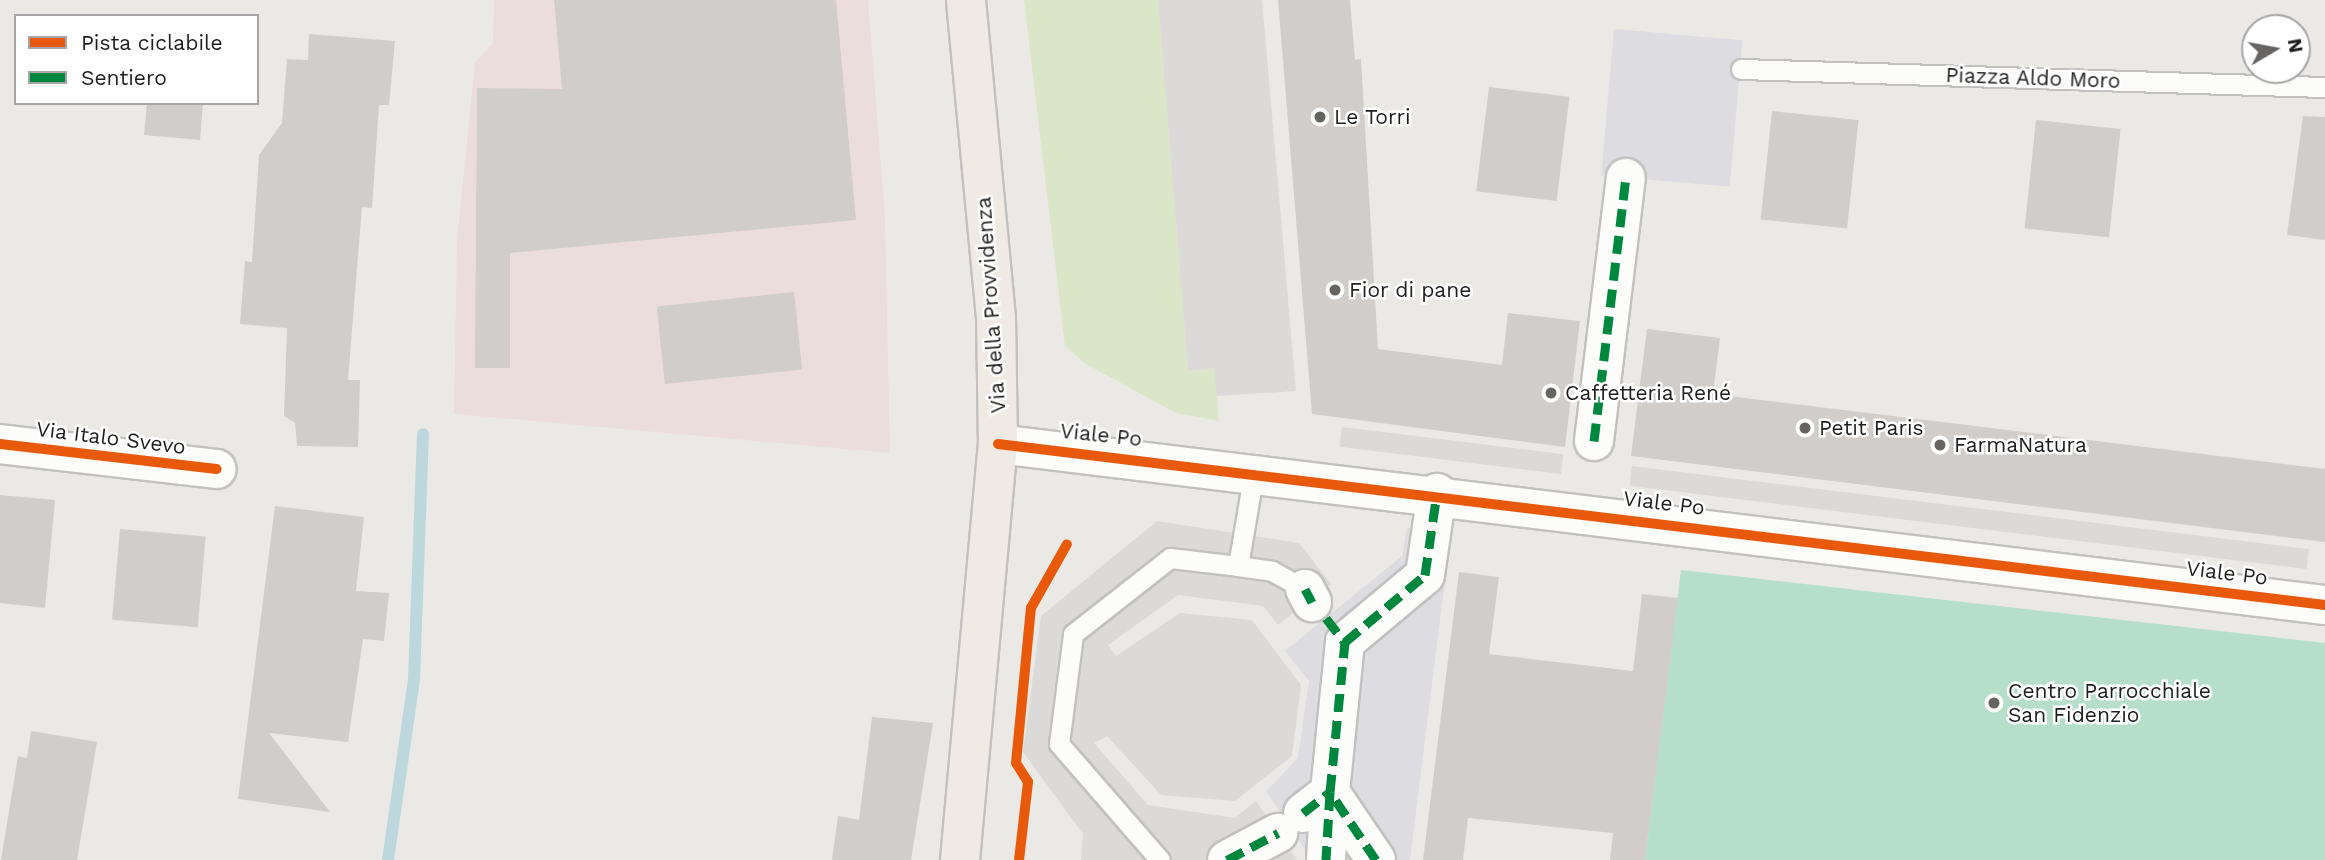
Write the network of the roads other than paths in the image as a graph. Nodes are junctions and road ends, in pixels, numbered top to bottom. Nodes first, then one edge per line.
1 (966, 0) edge
2 (1741, 69) dead end
3 (2325, 86) edge
4 (1626, 178) dead end
5 (1594, 441) dead end
6 (0, 444) edge
7 (998, 444) junction
8 (217, 470) dead end
9 (1254, 471) junction
10 (1437, 493) junction
11 (1238, 566) junction
12 (2325, 605) edge
13 (1322, 613) junction
14 (1304, 813) junction
15 (960, 860) edge
16 (1160, 860) edge
17 (1227, 860) edge
18 (1326, 860) edge
19 (1376, 860) edge

1 - 7 main road, Via della Provvidenza
2 - 3 lane, Piazza Aldo Moro
4 - 5 street
6 - 8 street, Via Italo Svevo
7 - 9 street, Viale Po
7 - 15 main road, Via della Provvidenza
9 - 10 street, Viale Po
9 - 11 lane
10 - 12 street, Viale Po
10 - 13 street
11 - 13 lane
11 - 16 lane
13 - 14 street
14 - 17 street
14 - 18 street
14 - 19 street

